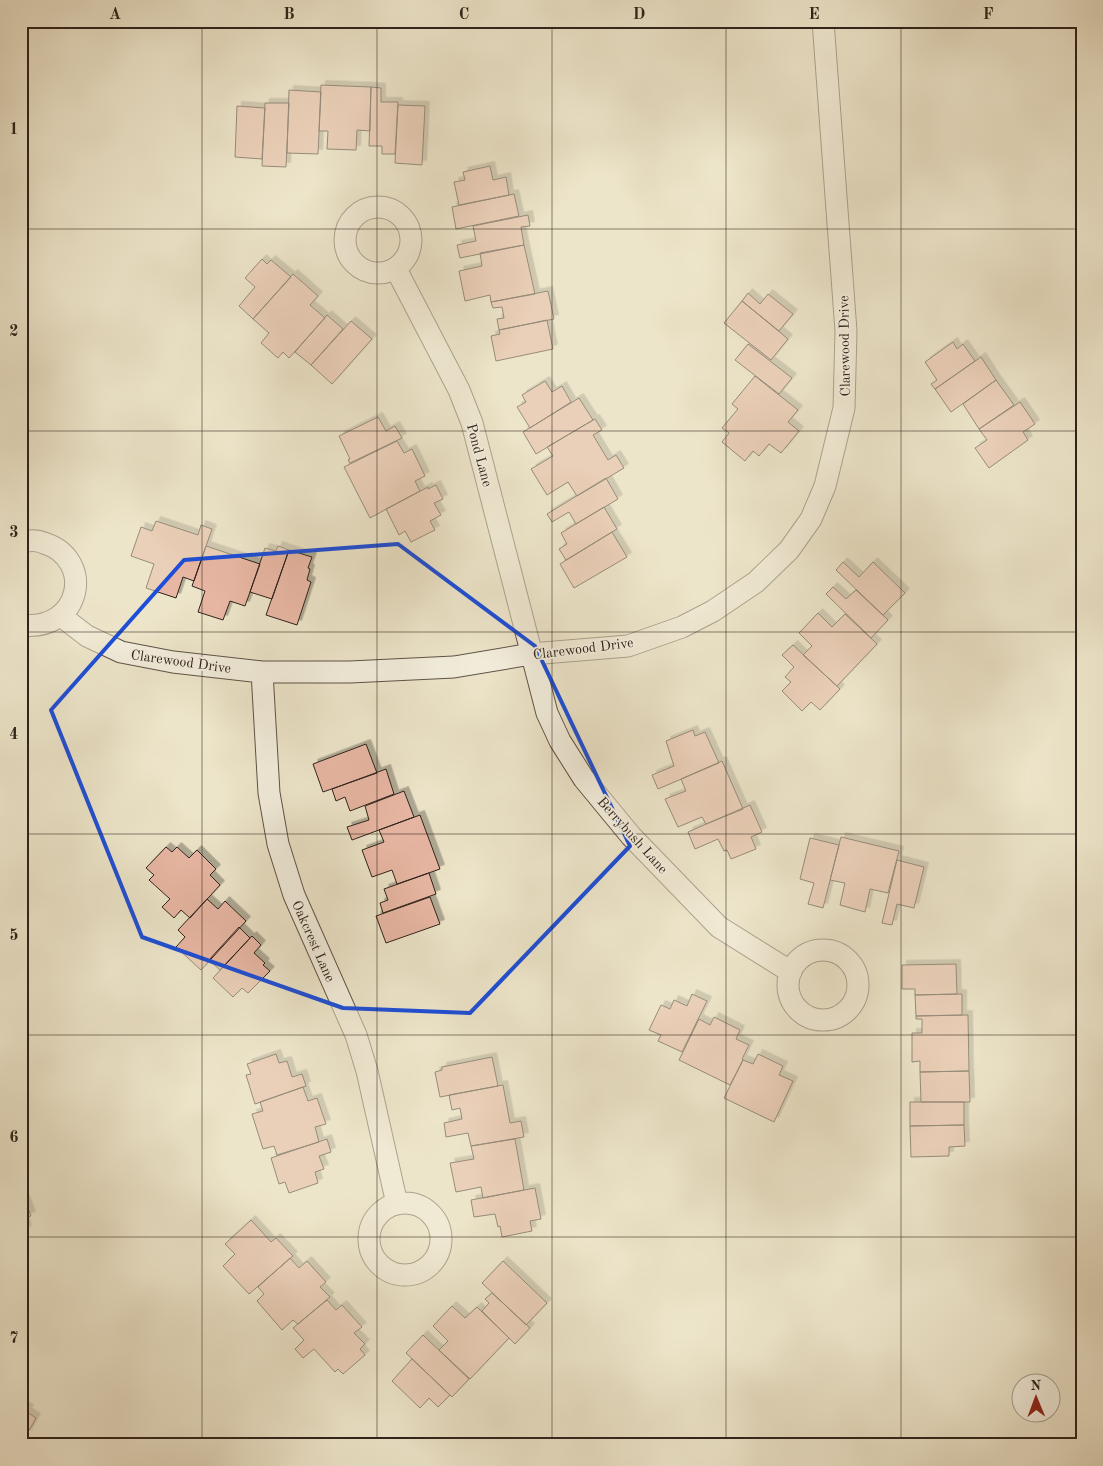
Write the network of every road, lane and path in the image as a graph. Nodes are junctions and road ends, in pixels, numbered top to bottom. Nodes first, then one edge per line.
1 (823, 21) edge
2 (396, 269) dead end
3 (21, 542) edge
4 (61, 616) junction
5 (21, 625) edge
6 (531, 654) junction
7 (262, 672) junction
8 (791, 972) dead end
9 (397, 1204) dead end

1 - 6 street, Clarewood Drive
2 - 6 street, Pond Lane
3 - 4 street
4 - 5 street
4 - 7 street, Clarewood Drive
6 - 7 street, Clarewood Drive
6 - 8 street, Berrybush Lane
7 - 9 street, Oakcrest Lane

